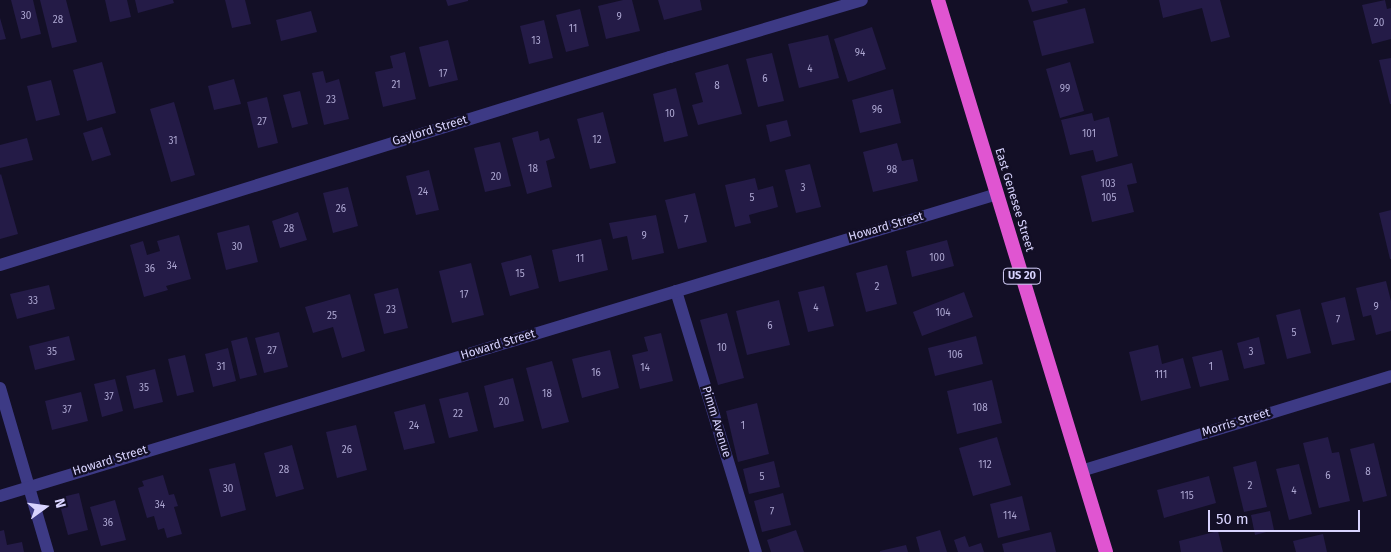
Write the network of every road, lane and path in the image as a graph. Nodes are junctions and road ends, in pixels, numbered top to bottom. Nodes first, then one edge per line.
1 (862, 0) edge
2 (938, 0) edge
3 (997, 194) junction
4 (0, 265) edge
5 (676, 291) junction
6 (1391, 376) edge
7 (0, 388) edge
8 (1081, 471) junction
9 (30, 487) junction
10 (0, 496) edge
11 (48, 552) edge
12 (756, 552) edge
13 (1106, 552) edge

1 - 4 street, Gaylord Street
2 - 3 highway, East Genesee Street / US 20
3 - 5 street, Howard Street
3 - 8 highway, East Genesee Street / US 20
5 - 9 street, Howard Street
5 - 12 street, Pimm Avenue
6 - 8 street, Morris Street
7 - 9 street
8 - 13 highway, East Genesee Street / US 20
9 - 10 street, Howard Street
9 - 11 street

